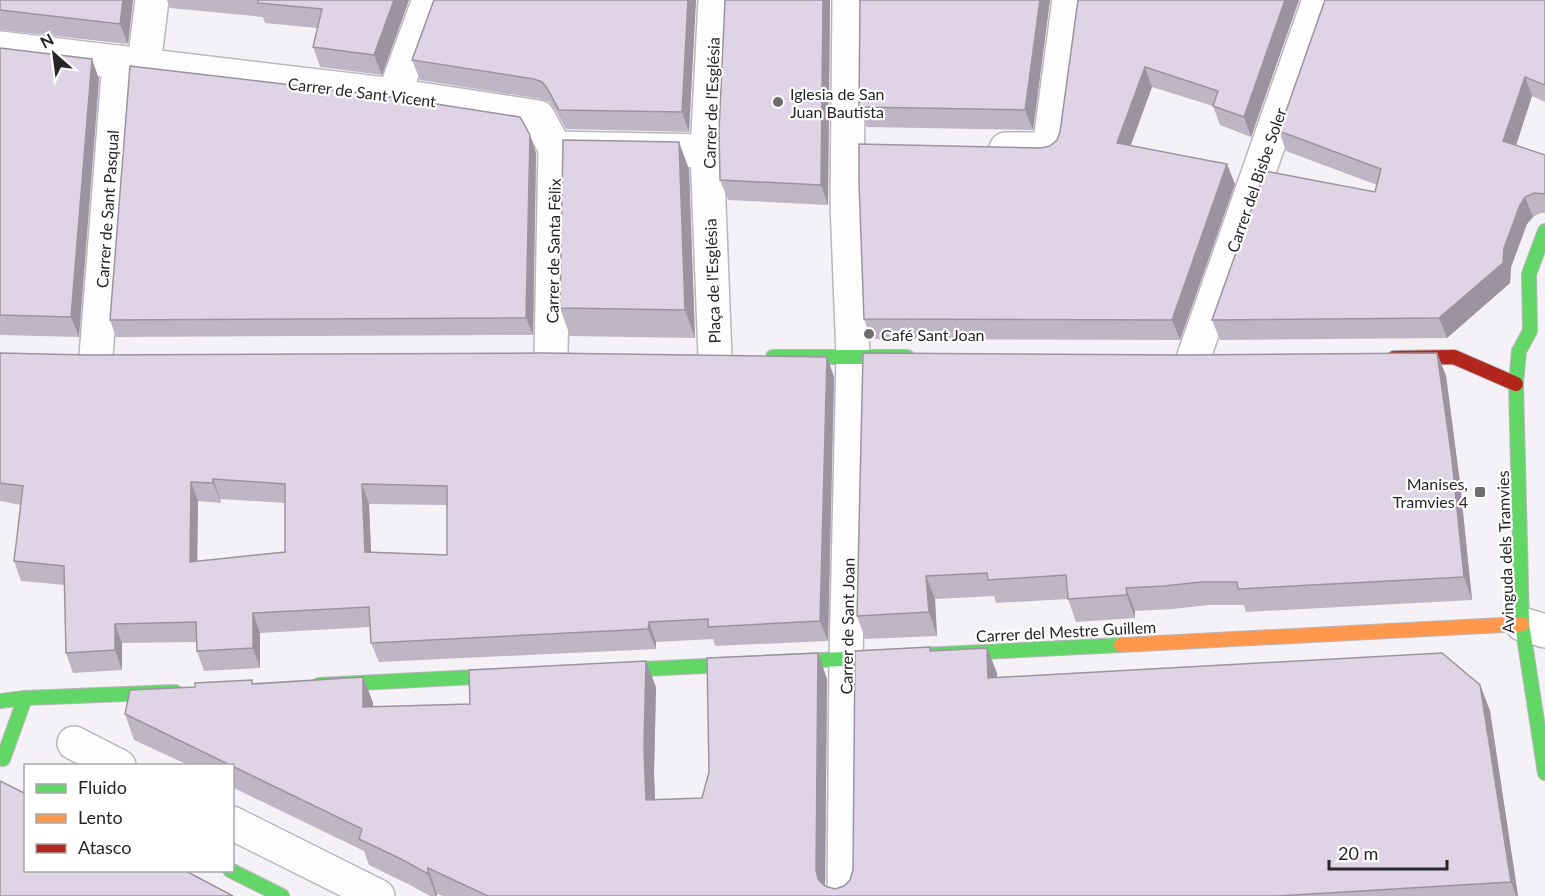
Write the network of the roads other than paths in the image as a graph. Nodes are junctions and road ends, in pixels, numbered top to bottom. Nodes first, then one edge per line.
1 (152, 0) edge
2 (429, 0) edge
3 (715, 0) edge
4 (849, 0) edge
5 (1069, 0) edge
6 (1319, 0) edge
7 (0, 48) edge
8 (131, 63) junction
9 (394, 95) junction
10 (555, 148) junction
11 (978, 148) edge
12 (707, 151) junction
13 (710, 206) joint
14 (1545, 231) edge
15 (1545, 323) edge
16 (1530, 331) junction
17 (551, 354) edge
18 (96, 355) edge
19 (715, 357) edge
20 (761, 357) edge
21 (853, 357) junction
22 (923, 357) edge
23 (1383, 358) edge
24 (1193, 359) edge
25 (1516, 384) junction
26 (1533, 628) edge
27 (846, 659) junction
28 (597, 671) edge
29 (525, 675) edge
30 (311, 685) edge
31 (193, 691) edge
32 (25, 698) junction
33 (0, 701) edge
34 (74, 743) dead end
35 (2, 758) edge
36 (117, 764) edge
37 (18, 766) dead end
38 (1545, 773) edge
39 (234, 824) edge
40 (234, 872) edge
41 (282, 896) edge
42 (378, 896) edge
43 (844, 896) edge

1 - 8 street, Carrer de Sant Pasqual
2 - 9 street
3 - 12 street, Carrer de l'Església
4 - 21 street
5 - 11 street
6 - 24 street, Carrer del Bisbe Soler
7 - 8 street, Carrer de Sant Vicent
8 - 9 street, Carrer de Sant Vicent
8 - 18 street, Carrer de Sant Pasqual
9 - 10 street, Carrer de Sant Vicent
10 - 12 street
10 - 17 street, Carrer de Santa Fèlix
12 - 13 street, Carrer de l'Església
13 - 19 street, Plaça de l'Església
14 - 16 main road
15 - 16 main road
16 - 25 main road, Avinguda dels Tramvies
20 - 21 main road
21 - 22 main road
21 - 27 street, Carrer de Sant Joan
23 - 25 main road
25 - 26 main road, Avinguda dels Tramvies
26 - 27 main road, Carrer del Mestre Guillem
26 - 38 main road, Avinguda dels Tramvies
27 - 28 main road, Carrer del Mestre Guillem
27 - 43 street, Carrer de Sant Joan
29 - 30 main road
31 - 32 main road
32 - 33 main road
32 - 35 main road
34 - 36 street
35 - 37 main road
39 - 42 street
40 - 41 main road

